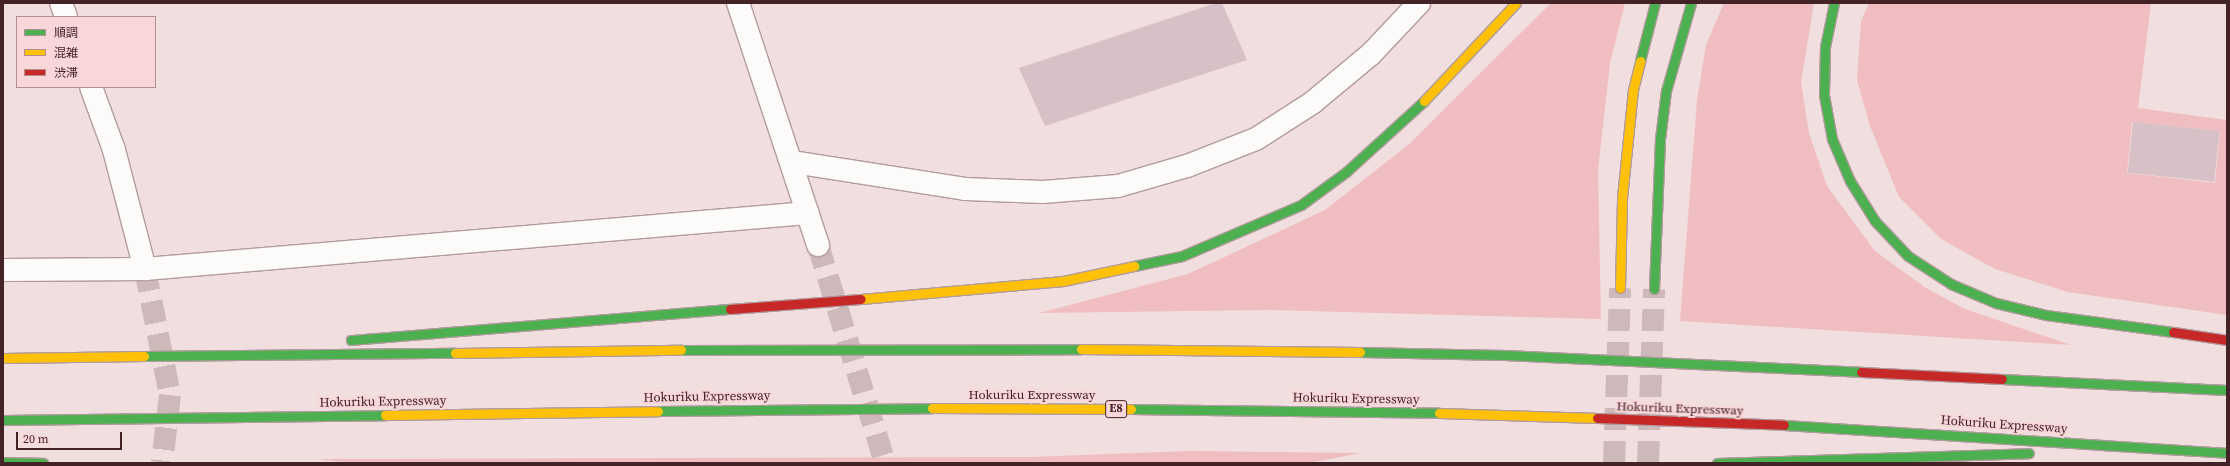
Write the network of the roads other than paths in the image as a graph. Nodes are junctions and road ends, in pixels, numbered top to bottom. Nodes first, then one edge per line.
1 (62, 3) edge
2 (738, 3) edge
3 (1419, 3) edge
4 (1516, 3) edge
5 (1655, 3) edge
6 (1691, 3) edge
7 (1834, 3) edge
8 (66, 16) edge
9 (91, 88) edge
10 (793, 162) junction
11 (808, 213) junction
12 (818, 244) tunnel mouth
13 (146, 269) junction
14 (3, 270) edge
15 (1620, 288) tunnel mouth
16 (1654, 289) tunnel mouth
17 (2227, 340) edge
18 (343, 341) dead end
19 (312, 343) dead end
20 (155, 356) junction
21 (3, 358) edge
22 (2227, 390) edge
23 (3, 420) edge
24 (2166, 448) junction
25 (2227, 453) edge
26 (3, 462) edge
27 (43, 463) edge
28 (1717, 463) edge

1 - 8 street
2 - 10 street
3 - 10 street
4 - 18 highway
5 - 15 highway
6 - 16 highway
7 - 17 highway
9 - 13 street
10 - 11 street
11 - 12 street
11 - 13 street
13 - 14 street
19 - 20 highway
20 - 21 highway
20 - 22 highway
23 - 24 highway, Hokuriku Expressway / E8
24 - 25 highway, Hokuriku Expressway / E8
24 - 28 highway
26 - 27 highway

